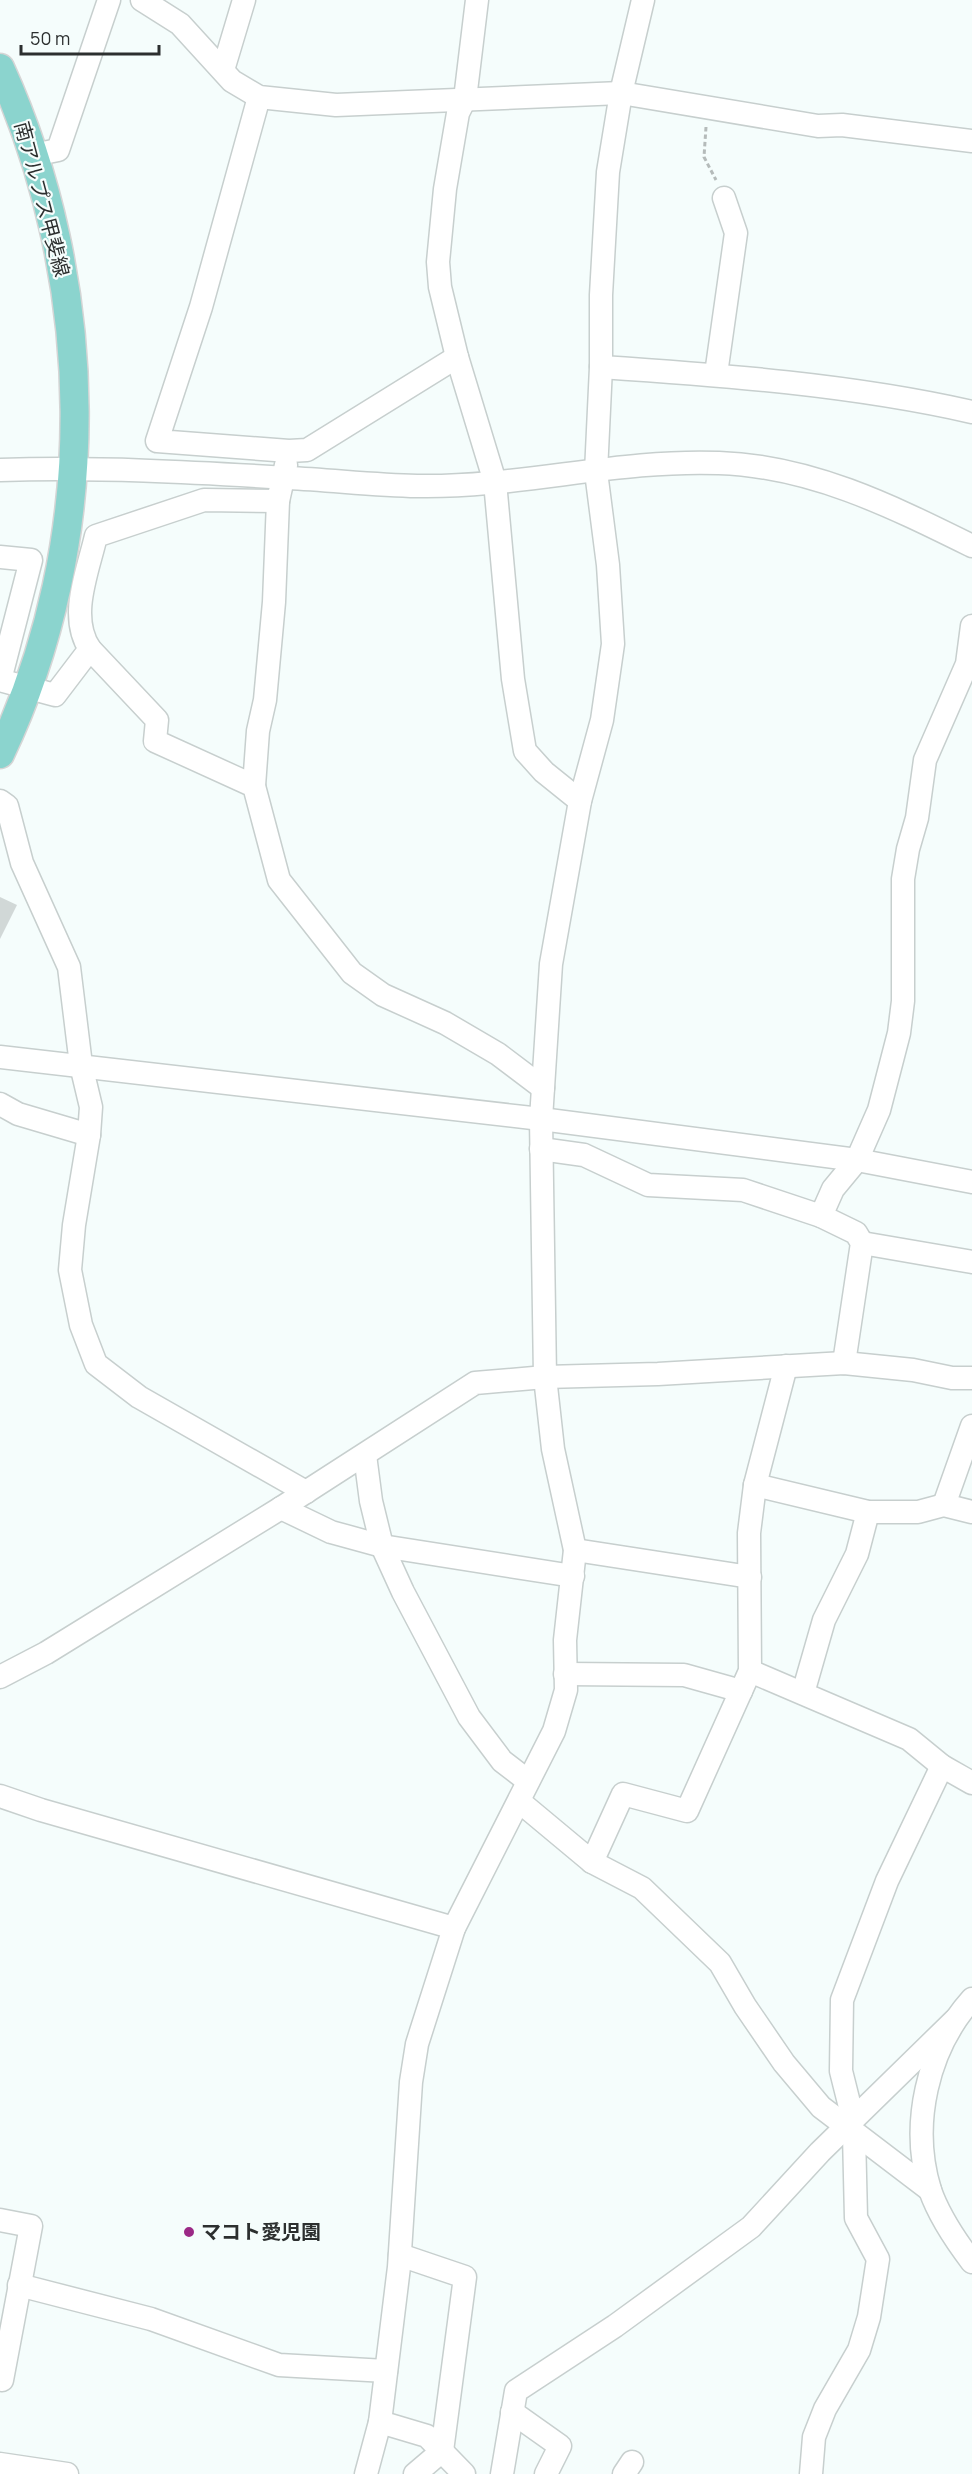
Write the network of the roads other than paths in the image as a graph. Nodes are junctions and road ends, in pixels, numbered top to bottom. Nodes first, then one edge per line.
1 (110, 0) edge
2 (142, 0) edge
3 (244, 0) edge
4 (477, 0) edge
5 (643, 0) edge
6 (0, 68) edge
7 (222, 70) junction
8 (621, 93) junction
9 (259, 97) junction
10 (465, 99) junction
11 (972, 141) edge
12 (33, 155) junction
13 (724, 198) road end
14 (457, 357) junction
15 (601, 367) junction
16 (716, 374) junction
17 (972, 412) edge
18 (289, 451) junction
19 (73, 468) junction
20 (0, 470) edge
21 (596, 472) junction
22 (284, 477) junction
23 (495, 482) junction
24 (278, 501) junction
25 (972, 546) edge
26 (0, 557) edge
27 (972, 626) edge
28 (90, 649) junction
29 (26, 688) junction
30 (0, 754) edge
31 (254, 786) junction
32 (0, 801) edge
33 (580, 801) junction
34 (0, 1058) edge
35 (81, 1065) junction
36 (543, 1088) junction
37 (0, 1104) edge
38 (541, 1119) junction
39 (89, 1135) junction
40 (542, 1149) junction
41 (857, 1160) junction
42 (972, 1182) edge
43 (821, 1216) junction
44 (862, 1243) junction
45 (972, 1262) edge
46 (844, 1364) junction
47 (786, 1366) junction
48 (545, 1377) junction
49 (972, 1378) edge
50 (972, 1425) edge
51 (364, 1455) junction
52 (755, 1485) junction
53 (306, 1492) junction
54 (944, 1505) junction
55 (281, 1508) junction
56 (868, 1512) junction
57 (972, 1512) edge
58 (382, 1546) junction
59 (575, 1550) junction
60 (573, 1576) junction
61 (750, 1577) junction
62 (566, 1674) junction
63 (0, 1677) edge
64 (745, 1681) junction
65 (803, 1693) junction
66 (942, 1766) junction
67 (972, 1783) edge
68 (524, 1792) junction
69 (0, 1796) edge
70 (592, 1862) junction
71 (454, 1928) junction
72 (972, 1999) edge
73 (955, 2020) junction
74 (850, 2126) junction
75 (930, 2190) junction
76 (0, 2220) edge
77 (400, 2255) junction
78 (972, 2262) edge
79 (19, 2285) junction
80 (386, 2371) junction
81 (0, 2379) edge
82 (512, 2412) junction
83 (380, 2422) junction
84 (441, 2451) junction
85 (0, 2464) edge
86 (67, 2474) edge
87 (366, 2474) edge
88 (415, 2474) edge
89 (464, 2474) edge
90 (502, 2474) edge
91 (546, 2474) edge
92 (811, 2474) edge

1 - 12 street
2 - 7 street
3 - 7 street
4 - 10 street
5 - 8 street
6 - 12 main road, 南アルプス甲斐線
7 - 9 street
8 - 10 street
8 - 11 street
8 - 15 street
9 - 10 street
9 - 18 street
10 - 14 street
12 - 19 main road, 南アルプス甲斐線
13 - 16 street
14 - 18 street
14 - 23 street
15 - 16 street
15 - 21 street
16 - 17 street
18 - 22 street
19 - 20 street
19 - 22 street
19 - 29 main road, 南アルプス甲斐線
21 - 23 street
21 - 25 street
21 - 33 street
22 - 23 street
22 - 24 street
23 - 33 street
24 - 28 street
24 - 31 street
26 - 29 street
27 - 41 street
28 - 29 street
28 - 31 street
29 - 30 main road, 南アルプス甲斐線
31 - 36 street
32 - 35 street
33 - 36 street
34 - 35 street
35 - 38 street
35 - 39 street
36 - 38 street
37 - 39 street
38 - 40 street
38 - 41 street
39 - 53 street
40 - 43 street
40 - 48 street
41 - 42 street
41 - 43 street
43 - 44 street
44 - 45 street
44 - 46 street
46 - 47 street
46 - 49 street
47 - 48 street
47 - 52 street
48 - 51 street
48 - 59 street
50 - 54 street
51 - 53 street
51 - 58 street
52 - 56 street
52 - 61 street
53 - 55 street
54 - 56 street
54 - 57 street
55 - 58 street
55 - 63 street
56 - 65 street
58 - 60 street
58 - 68 street
59 - 60 street
59 - 61 street
60 - 62 street
61 - 64 street
62 - 64 street
62 - 68 street
64 - 65 street
64 - 70 street
65 - 66 street
66 - 67 street
66 - 74 street
68 - 70 street
68 - 71 street
69 - 71 street
70 - 74 street
71 - 77 street
72 - 73 street
73 - 74 street
73 - 75 street
74 - 75 street
74 - 82 street
74 - 92 street
75 - 78 street
76 - 79 street
77 - 80 street
77 - 84 street
79 - 80 street
79 - 81 street
80 - 83 street
82 - 90 street
82 - 91 street
83 - 84 street
83 - 87 street
84 - 88 street
84 - 89 street
85 - 86 street

